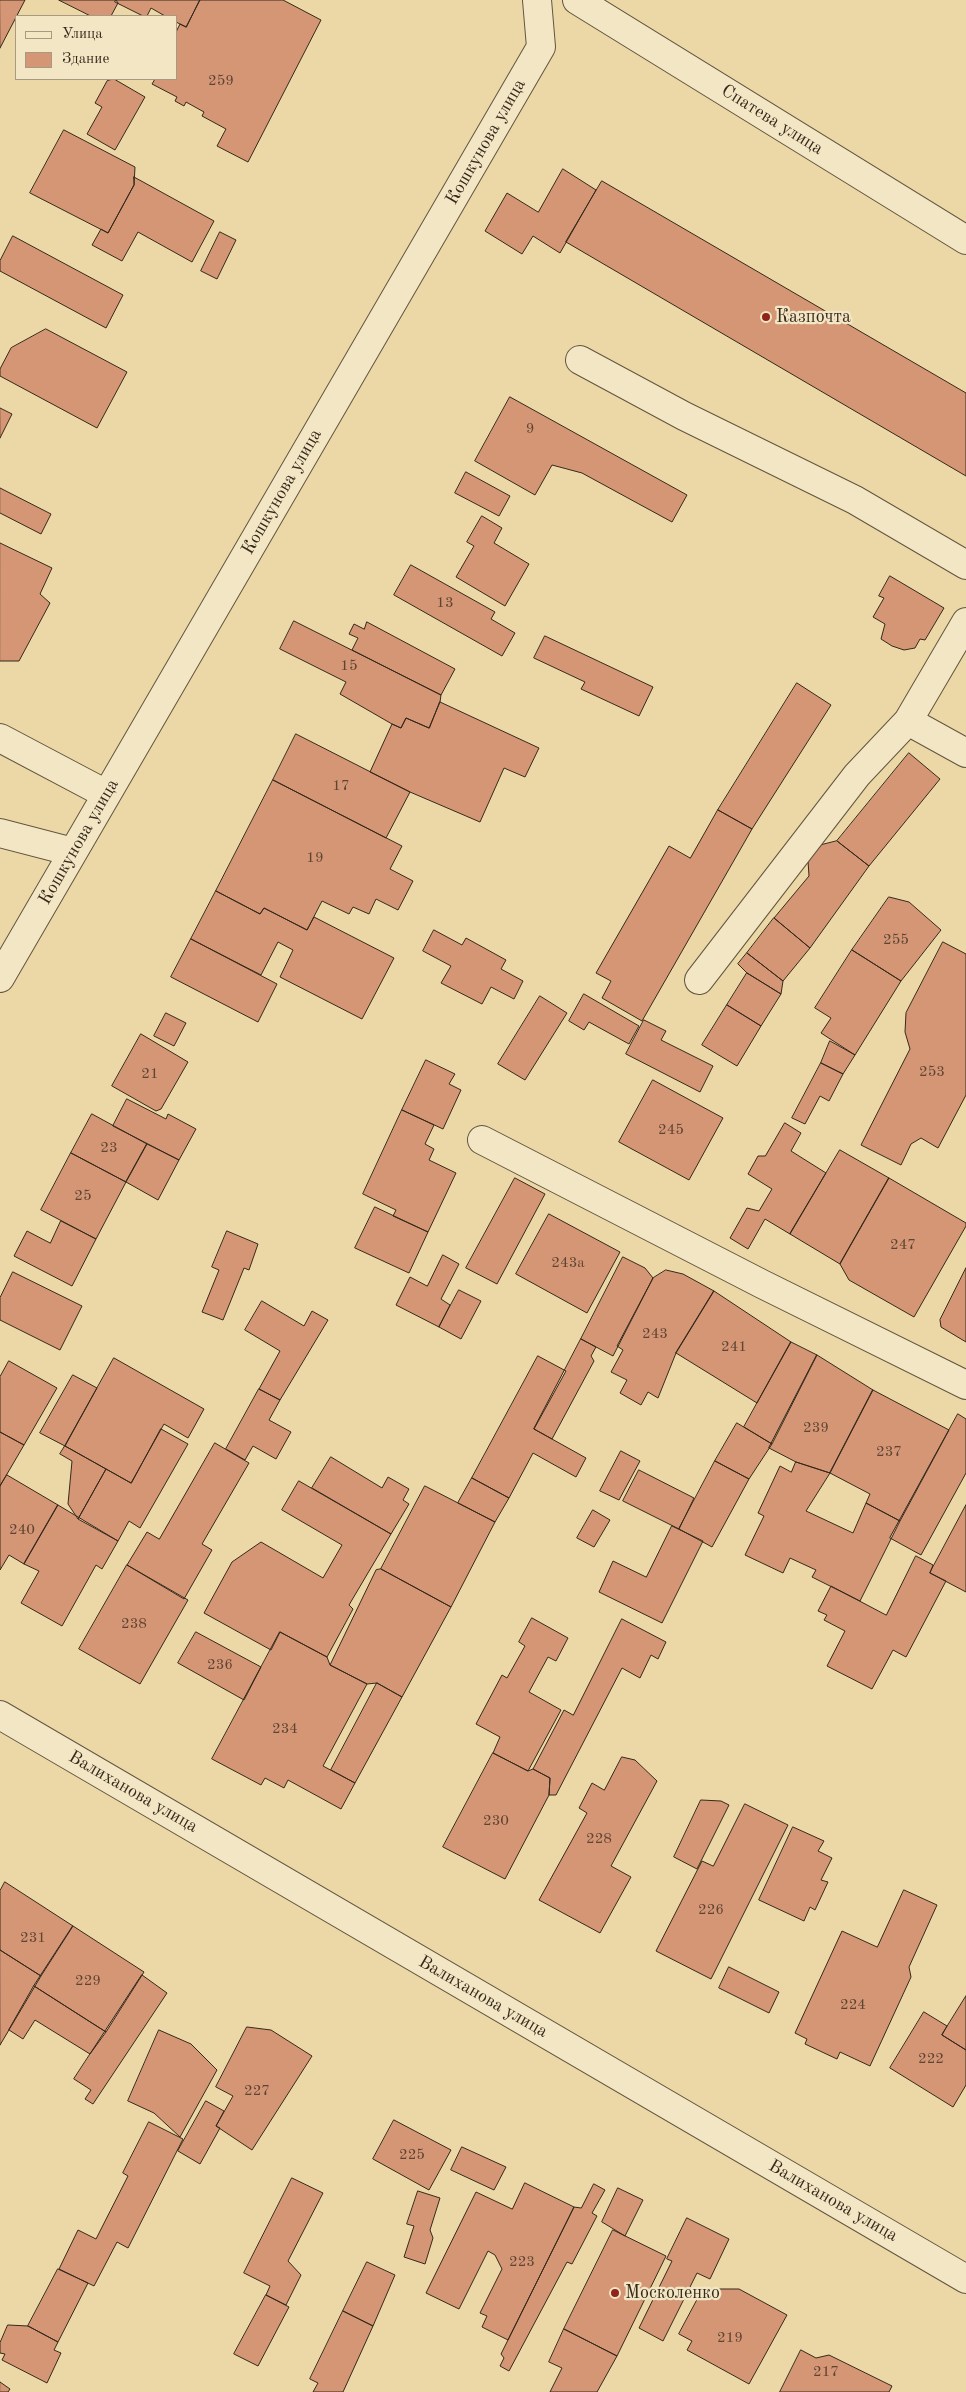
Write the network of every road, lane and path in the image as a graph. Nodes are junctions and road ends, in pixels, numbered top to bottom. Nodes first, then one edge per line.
1 (537, 0) edge
2 (577, 0) edge
3 (966, 240) edge
4 (580, 360) dead end
5 (966, 565) edge
6 (966, 622) edge
7 (908, 721) junction
8 (0, 738) edge
9 (966, 752) edge
10 (106, 794) junction
11 (0, 833) edge
12 (73, 852) junction
13 (0, 978) edge
14 (699, 980) dead end
15 (482, 1140) dead end
16 (966, 1386) edge
17 (0, 1714) edge
18 (966, 2279) edge

1 - 10 street, Кошкунова улица
2 - 3 street, Спатева улица
4 - 5 street
6 - 7 street
7 - 9 street
7 - 14 street
8 - 10 street
10 - 12 street, Кошкунова улица
11 - 12 street
12 - 13 street, Кошкунова улица
15 - 16 street
17 - 18 street, Валиханова улица

